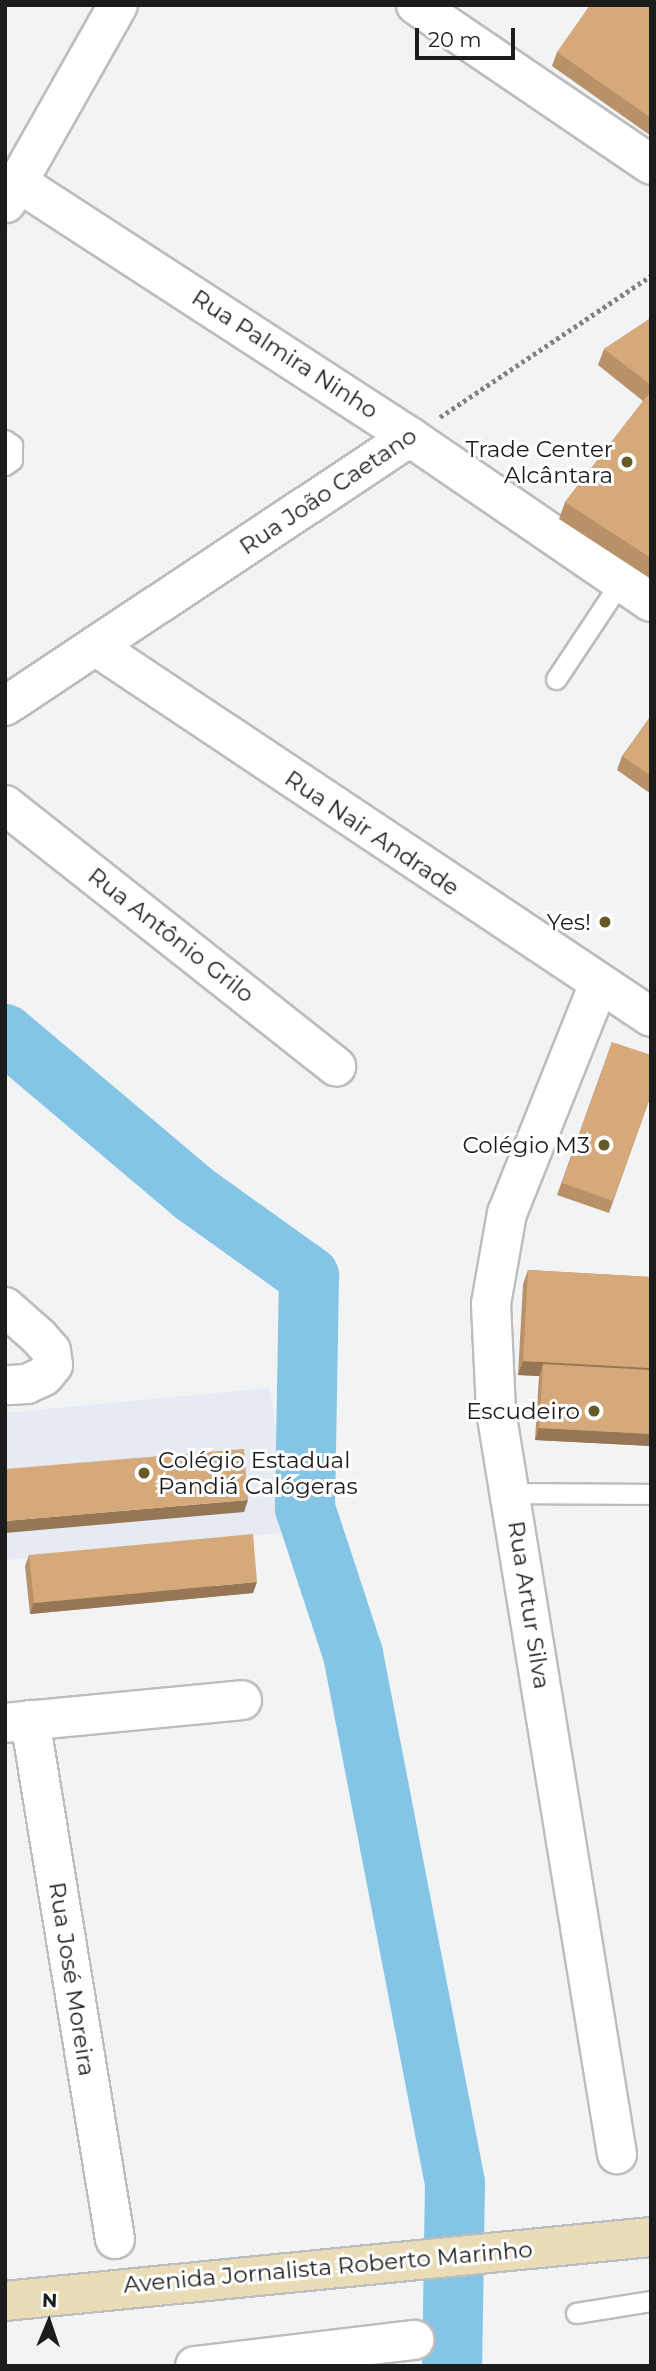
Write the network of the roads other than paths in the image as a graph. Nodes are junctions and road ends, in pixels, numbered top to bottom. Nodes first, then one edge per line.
1 (118, 5) edge
2 (416, 5) edge
3 (651, 165) edge
4 (12, 194) edge
5 (410, 436) junction
6 (5, 440) edge
7 (5, 465) edge
8 (636, 592) edge
9 (95, 646) junction
10 (556, 679) dead end
11 (5, 706) edge
12 (5, 805) edge
13 (598, 986) junction
14 (651, 1017) edge
15 (337, 1066) dead end
16 (5, 1307) edge
17 (5, 1385) edge
18 (511, 1493) junction
19 (651, 1494) edge
20 (242, 1700) dead end
21 (18, 1721) edge
22 (617, 2154) dead end
23 (651, 2236) edge
24 (115, 2239) dead end
25 (5, 2301) edge
26 (651, 2301) edge
27 (576, 2313) dead end
28 (414, 2340) dead end
29 (195, 2366) edge

1 - 4 street
2 - 3 street
4 - 5 street, Rua Palmira Ninho
5 - 8 street, Rua Palmira Ninho
5 - 9 street, Rua João Caetano
6 - 7 lane
8 - 10 lane
9 - 11 street, Rua João Caetano
9 - 13 street, Rua Nair Andrade
12 - 15 street, Rua Antônio Grilo
13 - 14 street, Rua Nair Andrade
13 - 18 street, Rua Artur Silva
16 - 17 street
18 - 19 lane
18 - 22 street, Rua Artur Silva
20 - 21 street
21 - 24 street, Rua José Moreira
23 - 25 main road, Avenida Jornalista Roberto Marinho
26 - 27 lane
28 - 29 street

